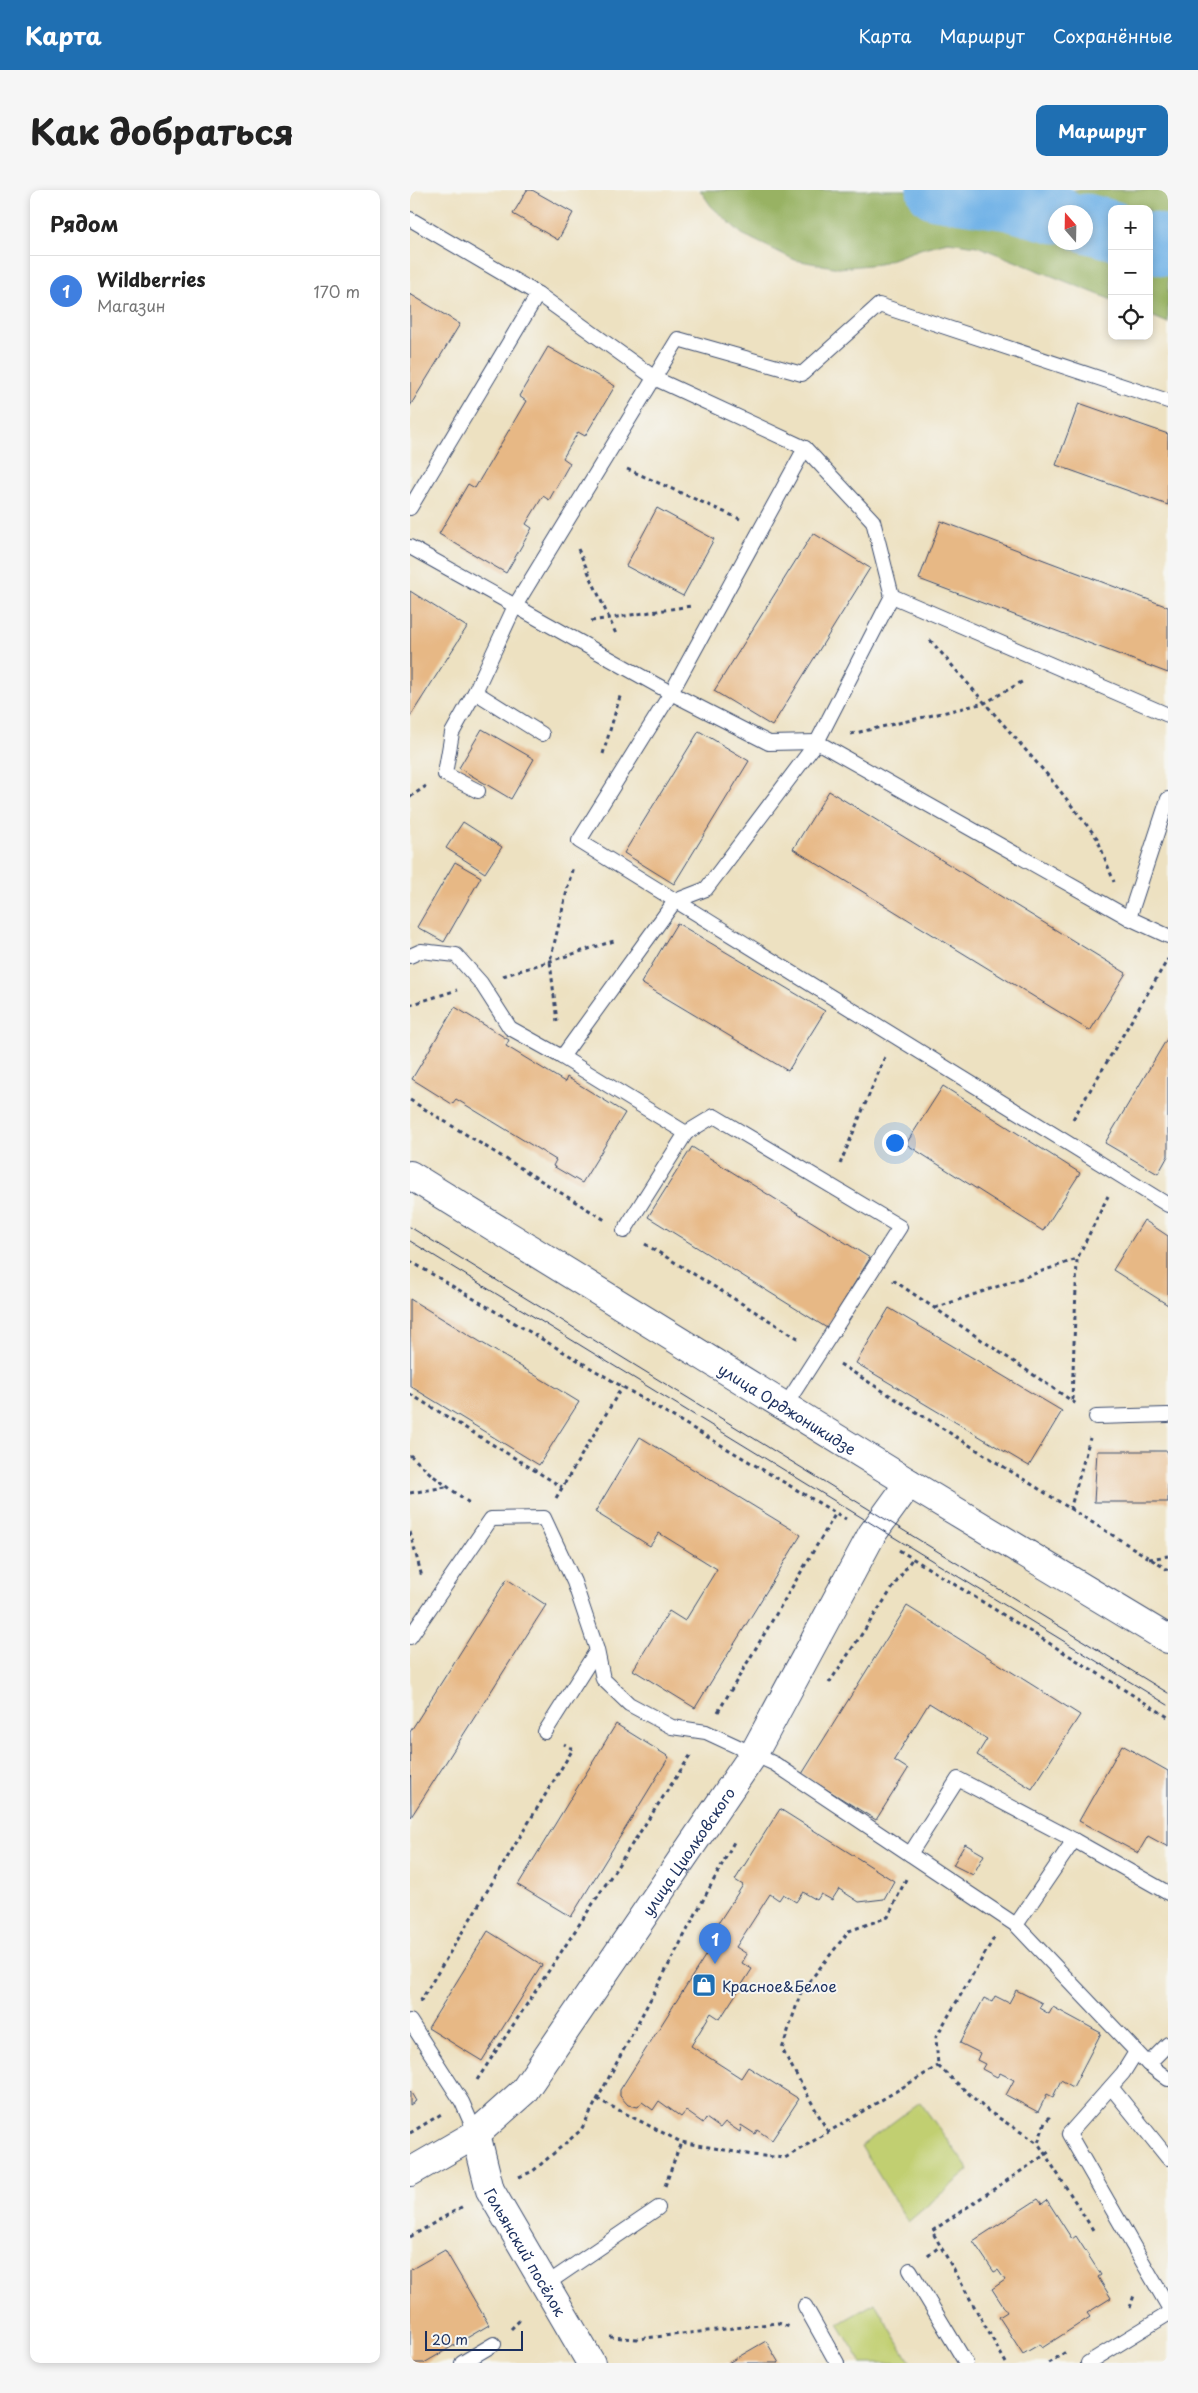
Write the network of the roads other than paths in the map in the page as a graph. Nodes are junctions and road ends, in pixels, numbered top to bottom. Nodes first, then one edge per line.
1 (410, 220) edge
2 (538, 294) junction
3 (656, 379) junction
4 (1168, 401) edge
5 (805, 448) junction
6 (410, 508) edge
7 (410, 547) edge
8 (892, 596) junction
9 (515, 606) junction
10 (475, 692) junction
11 (671, 693) junction
12 (1168, 715) edge
13 (542, 734) dead end
14 (816, 742) junction
15 (478, 791) dead end
16 (1168, 799) edge
17 (675, 901) junction
18 (1129, 918) junction
19 (1168, 936) edge
20 (410, 956) edge
21 (562, 1057) junction
22 (686, 1133) junction
23 (410, 1175) edge
24 (1168, 1204) edge
25 (624, 1232) road end
26 (784, 1406) junction
27 (1168, 1415) edge
28 (1096, 1417) road end
29 (909, 1483) junction
30 (410, 1637) edge
31 (1168, 1639) edge
32 (597, 1650) junction
33 (545, 1732) road end
34 (753, 1754) junction
35 (1074, 1840) junction
36 (913, 1856) junction
37 (1168, 1893) edge
38 (1012, 1922) junction
39 (413, 2015) edge
40 (1168, 2044) edge
41 (1136, 2052) junction
42 (1148, 2064) junction
43 (1168, 2079) edge
44 (1111, 2087) junction
45 (476, 2134) junction
46 (1168, 2158) edge
47 (410, 2172) edge
48 (658, 2208) road end
49 (910, 2270) dead end
50 (546, 2285) junction
51 (805, 2306) dead end
52 (1168, 2306) edge
53 (1168, 2314) edge
54 (494, 2344) dead end
55 (462, 2363) edge
56 (591, 2363) edge
57 (837, 2363) edge
58 (966, 2363) edge
59 (1088, 2363) edge

1 - 2 lane
2 - 3 lane
2 - 6 lane
3 - 4 lane
3 - 5 lane
3 - 9 lane
5 - 8 lane
5 - 11 lane
7 - 9 lane
8 - 12 lane
8 - 14 lane
9 - 10 lane
9 - 11 lane
10 - 13 lane
10 - 15 lane
11 - 14 lane
11 - 17 lane
14 - 17 lane
14 - 18 lane
16 - 18 lane
17 - 21 lane
17 - 24 lane
18 - 19 lane
20 - 21 lane
21 - 22 lane
22 - 25 lane
22 - 26 lane
23 - 26 street, улица Орджоникидзе
26 - 29 street, улица Орджоникидзе
27 - 28 lane
29 - 31 street, улица Орджоникидзе
29 - 34 street, улица Циолковского
30 - 32 lane
32 - 33 lane
32 - 34 lane
34 - 36 lane
34 - 45 street, улица Циолковского
35 - 36 lane
35 - 37 lane
35 - 38 lane
36 - 38 lane
38 - 41 lane
39 - 45 lane
40 - 42 lane
41 - 42 lane
41 - 44 lane
42 - 43 lane
44 - 46 lane
44 - 52 lane
45 - 47 street, улица Циолковского
45 - 50 street, Гольянский посёлок
48 - 50 lane
49 - 58 lane
50 - 56 street, Гольянский посёлок
51 - 57 lane
53 - 59 lane
54 - 55 lane

